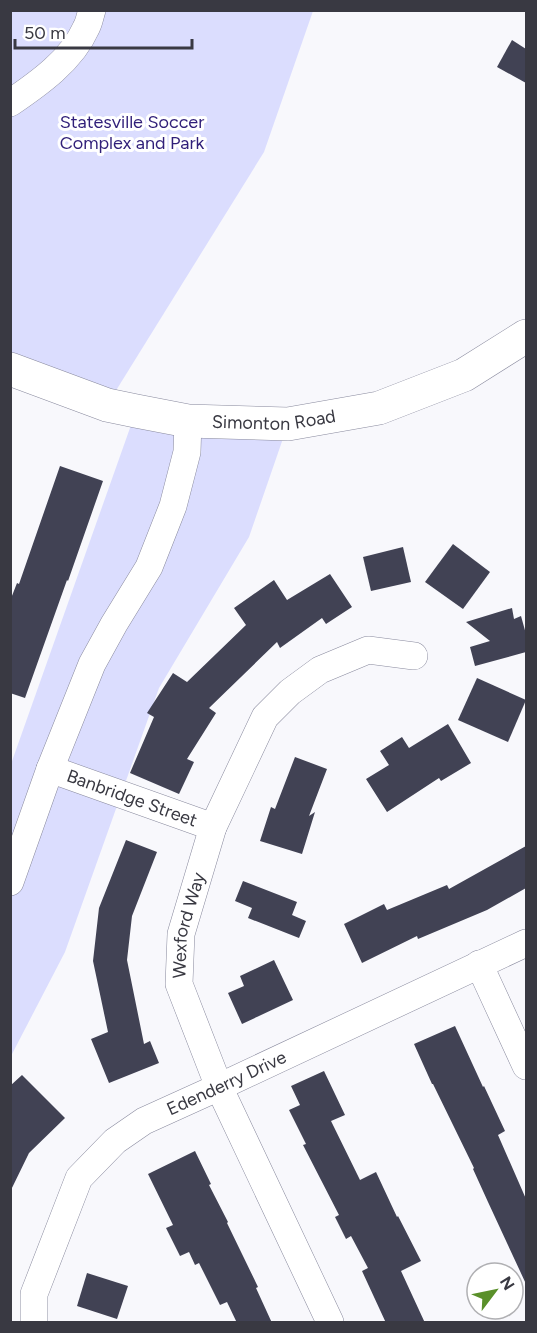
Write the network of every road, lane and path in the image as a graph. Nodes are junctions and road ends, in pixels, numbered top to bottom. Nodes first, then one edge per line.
1 (92, 10) edge
2 (10, 104) edge
3 (526, 336) edge
4 (10, 369) edge
5 (189, 420) junction
6 (414, 656) dead end
7 (50, 770) junction
8 (213, 827) junction
9 (10, 882) edge
10 (526, 943) edge
11 (479, 964) junction
12 (526, 1066) edge
13 (219, 1087) junction
14 (34, 1323) edge
15 (330, 1323) edge

1 - 2 street
3 - 5 street, Simonton Road
4 - 5 street, Simonton Road
5 - 7 street
6 - 8 street, Wexford Way
7 - 8 street, Banbridge Street
7 - 9 street
8 - 13 street, Wexford Way
10 - 11 street, Edenderry Drive
11 - 12 street
11 - 13 street, Edenderry Drive
13 - 14 street, Edenderry Drive
13 - 15 street, Wexford Way

